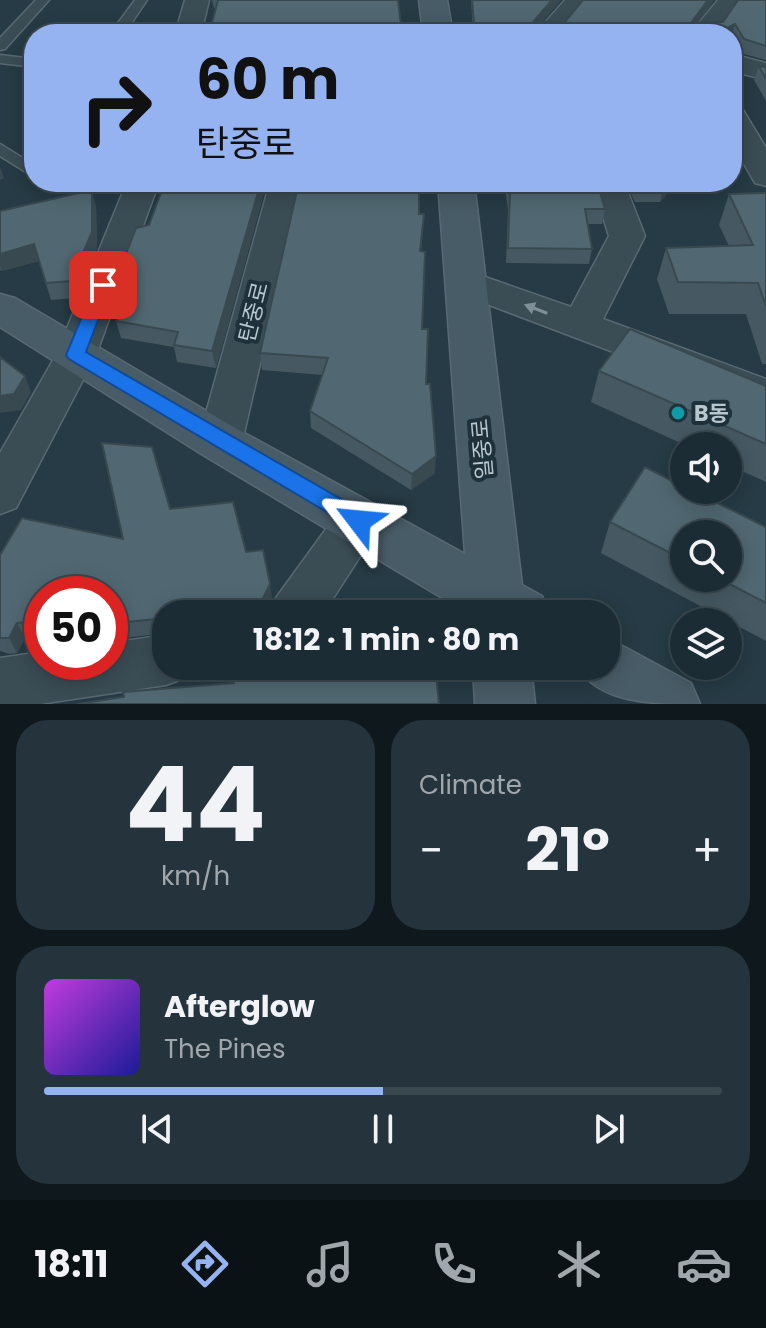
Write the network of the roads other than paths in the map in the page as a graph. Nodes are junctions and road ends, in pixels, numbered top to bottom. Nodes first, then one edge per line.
1 (43, 0) edge
2 (141, 0) edge
3 (197, 0) edge
4 (433, 0) edge
5 (579, 0) edge
6 (731, 0) edge
7 (124, 24) edge
8 (191, 24) edge
9 (437, 24) edge
10 (557, 24) edge
11 (711, 24) edge
12 (0, 46) edge
13 (0, 59) edge
14 (24, 62) edge
15 (742, 65) edge
16 (766, 72) edge
17 (742, 134) edge
18 (0, 149) edge
19 (24, 165) edge
20 (766, 176) edge
21 (139, 192) edge
22 (283, 192) edge
23 (457, 192) edge
24 (612, 192) edge
25 (468, 283) junction
26 (0, 308) edge
27 (580, 326) junction
28 (76, 355) junction
29 (766, 395) edge
30 (220, 442) junction
31 (0, 495) edge
32 (359, 521) junction
33 (304, 600) edge
34 (490, 600) edge
35 (504, 600) edge
36 (152, 662) edge
37 (620, 674) edge
38 (503, 680) edge
39 (0, 684) edge
40 (505, 704) edge
41 (670, 704) edge

1 - 12 lane
2 - 7 lane
3 - 8 street
4 - 9 street
5 - 10 street
6 - 11 street
13 - 14 lane
15 - 16 street
17 - 20 street
18 - 19 lane
21 - 28 street
22 - 30 street, 탄중로
23 - 25 street, 일중로
24 - 27 street
27 -> 25 street
25 - 35 street, 일중로
26 - 28 street
27 - 29 street
28 - 30 street
28 - 31 street
30 - 32 street
32 - 33 street
32 - 34 street
36 - 39 street
37 - 41 street
38 - 40 street

